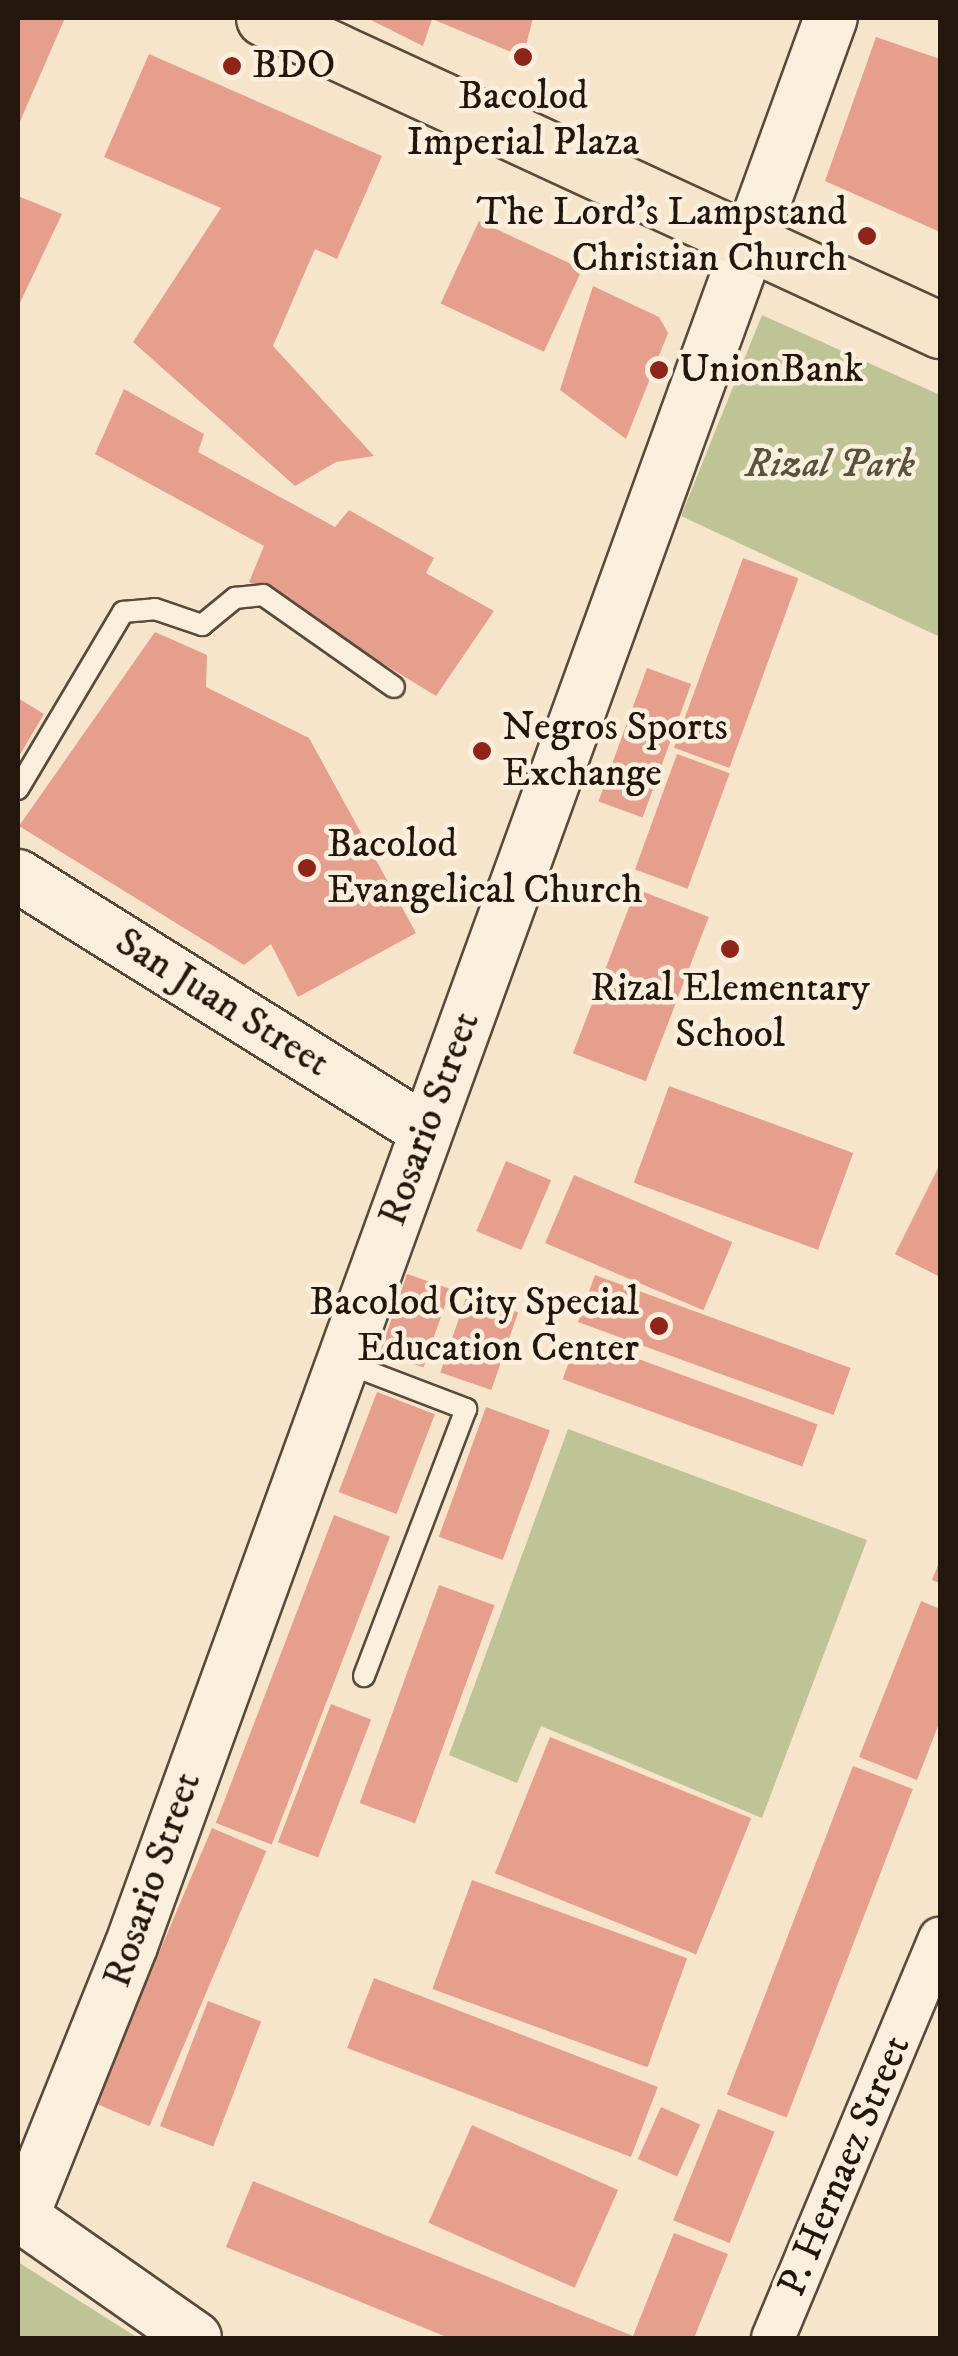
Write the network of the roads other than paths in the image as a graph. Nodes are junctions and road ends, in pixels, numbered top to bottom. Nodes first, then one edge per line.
1 (264, 18) edge
2 (831, 18) edge
3 (747, 243) junction
4 (940, 330) edge
5 (394, 687) dead end
6 (18, 790) edge
7 (18, 876) edge
8 (426, 1131) junction
9 (343, 1362) junction
10 (364, 1676) dead end
11 (940, 1938) edge
12 (20, 2221) edge
13 (195, 2338) edge
14 (773, 2338) edge

1 - 3 main road
2 - 3 street, Rosario Street
3 - 4 main road
3 - 8 street, Rosario Street
5 - 6 lane
7 - 8 street, San Juan Street
8 - 9 street, Rosario Street
9 - 10 lane
9 - 12 street, Rosario Street
11 - 14 street, P. Hernaez Street
12 - 13 street

